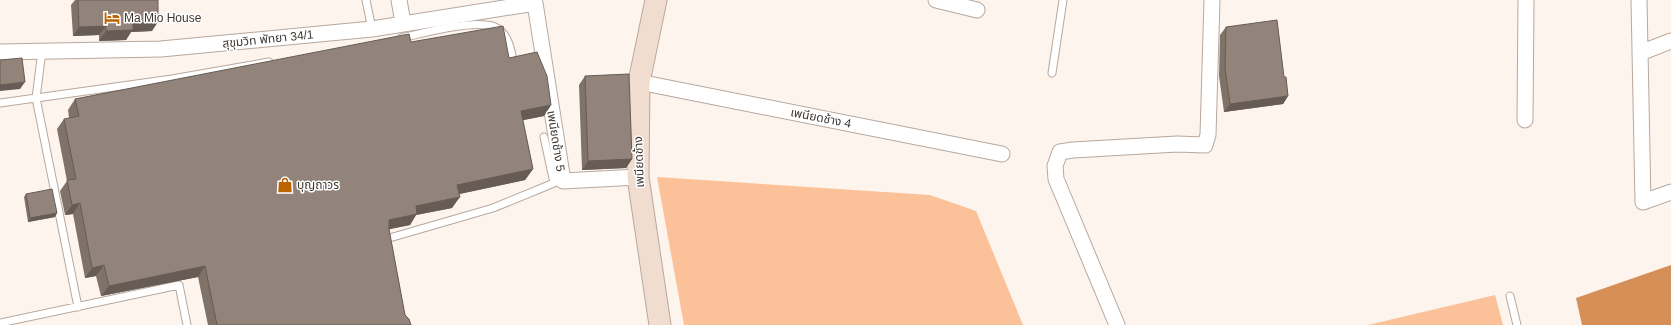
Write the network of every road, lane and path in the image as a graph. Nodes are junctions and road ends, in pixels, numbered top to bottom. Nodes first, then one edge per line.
1 (366, 0) edge
2 (399, 0) edge
3 (656, 0) edge
4 (936, 0) edge
5 (1064, 0) edge
6 (1212, 0) edge
7 (1526, 0) edge
8 (1639, 0) edge
9 (535, 3) joint
10 (977, 10) dead end
11 (403, 23) junction
12 (372, 29) junction
13 (391, 39) edge
14 (1671, 41) edge
15 (0, 52) edge
16 (42, 52) junction
17 (1640, 53) junction
18 (512, 54) dead end
19 (274, 61) edge
20 (1052, 74) dead end
21 (639, 82) junction
22 (36, 98) junction
23 (0, 103) edge
24 (1525, 120) dead end
25 (544, 138) dead end
26 (1002, 154) dead end
27 (638, 177) junction
28 (1671, 192) edge
29 (389, 255) edge
30 (1510, 296) dead end
31 (78, 307) junction
32 (0, 323) edge
33 (187, 325) edge
34 (660, 325) edge
35 (1117, 325) edge
36 (1517, 325) edge

1 - 12 lane
2 - 11 street
3 - 21 street, เพนียดช้าง
4 - 10 street
5 - 20 lane
6 - 35 street
7 - 24 street
8 - 17 street
9 - 11 street, สุขุมวิท พัทยา 34/1
9 - 27 street, เพนียดช้าง 5
11 - 12 street, สุขุมวิท พัทยา 34/1
12 - 16 street, สุขุมวิท พัทยา 34/1
13 - 18 lane
14 - 17 street
15 - 16 street, สุขุมวิท พัทยา 34/1
16 - 22 lane
17 - 28 street
19 - 22 lane
21 - 26 street, เพนียดช้าง 4
21 - 27 street, เพนียดช้าง
22 - 23 lane
22 - 31 lane
25 - 29 lane
27 - 34 street, เพนียดช้าง
30 - 36 lane
31 - 32 lane
31 - 33 lane

